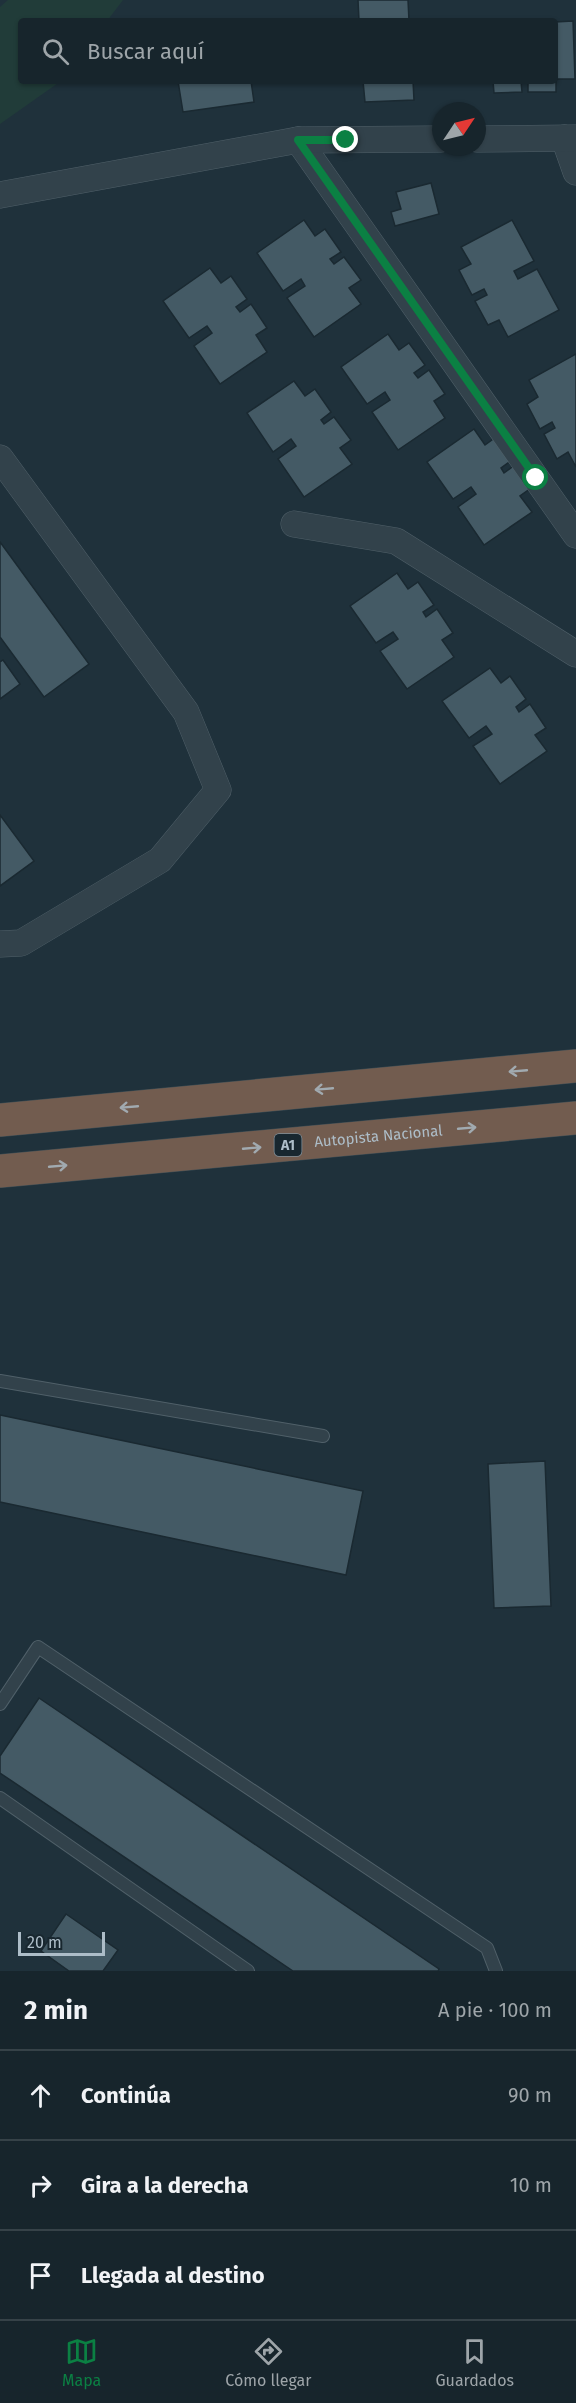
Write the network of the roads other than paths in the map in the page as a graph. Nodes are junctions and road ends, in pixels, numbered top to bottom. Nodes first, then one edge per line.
1 (570, 138) edge
2 (432, 139) edge
3 (486, 139) edge
4 (298, 140) junction
5 (576, 172) edge
6 (0, 195) edge
7 (0, 458) edge
8 (294, 524) dead end
9 (576, 535) edge
10 (576, 654) edge
11 (0, 944) edge
12 (576, 1066) edge
13 (576, 1118) edge
14 (0, 1120) edge
15 (0, 1171) edge
16 (0, 1381) edge
17 (323, 1436) dead end
18 (0, 1704) edge
19 (0, 1798) edge
20 (248, 1971) edge
21 (496, 1971) edge

1 - 3 street
1 - 5 street
2 - 4 street
4 - 6 street
4 - 9 street
7 - 11 street
8 - 10 street
12 -> 14 highway
15 -> 13 highway, Autopista Nacional / A1
16 - 17 lane
18 - 21 lane
19 - 20 lane

